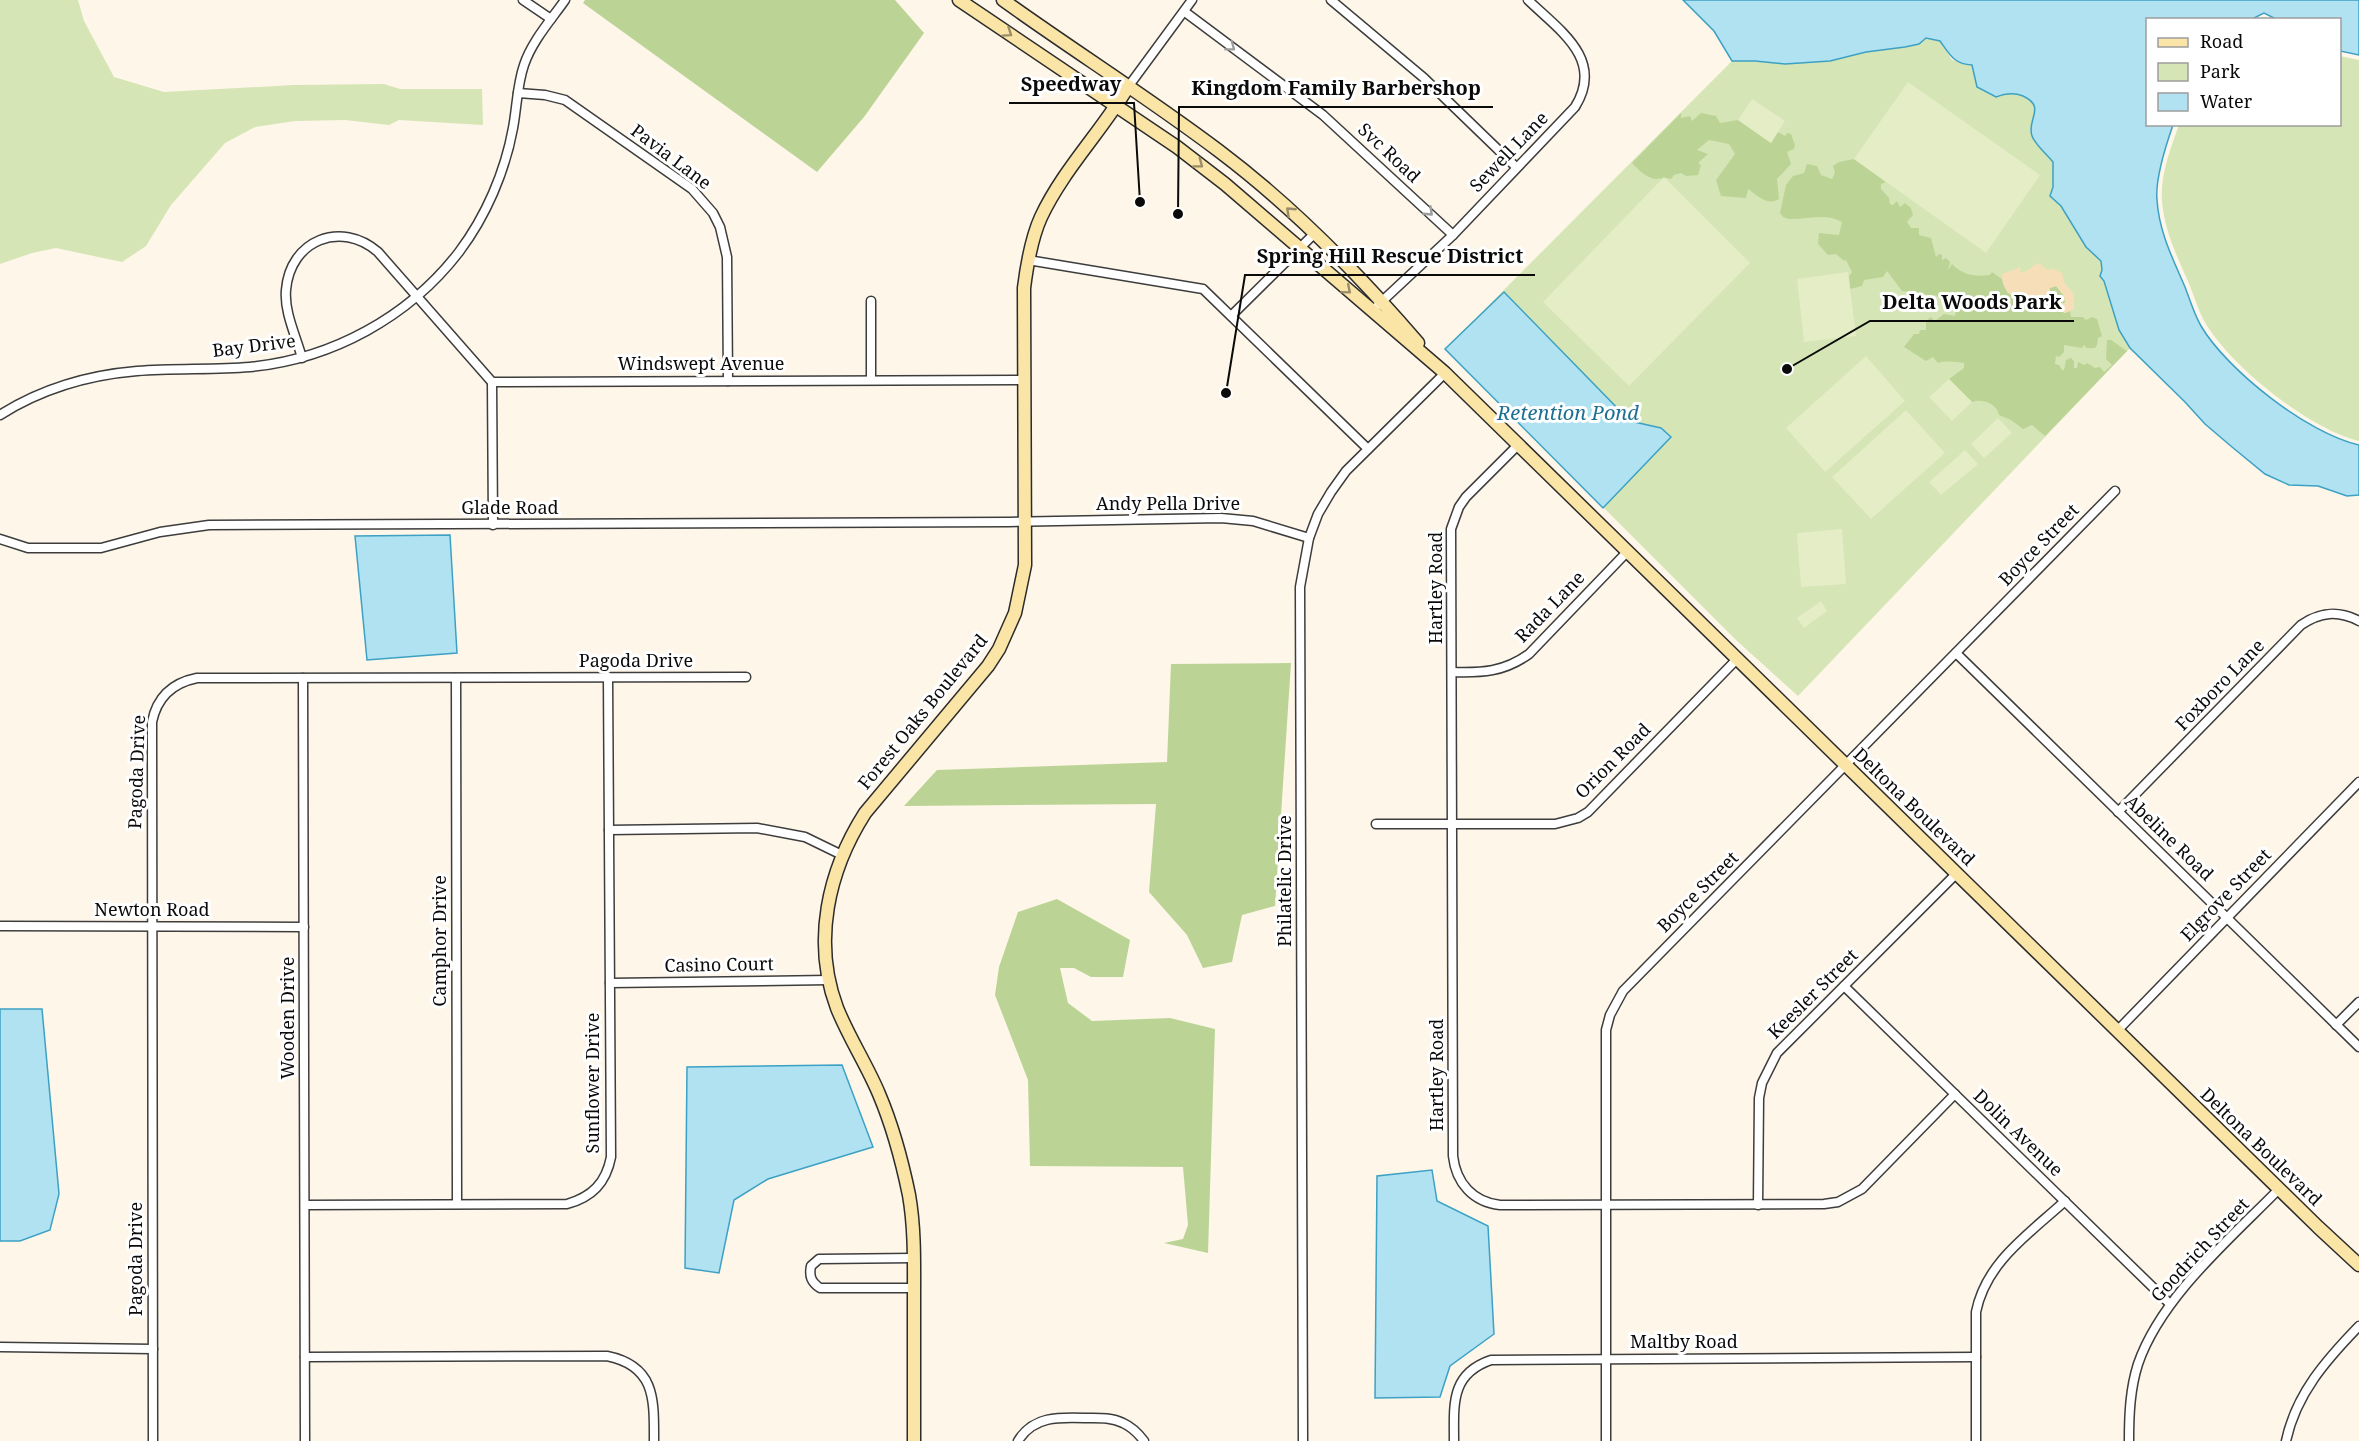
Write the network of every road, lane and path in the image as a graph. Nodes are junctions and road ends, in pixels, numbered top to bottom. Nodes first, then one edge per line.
1 (524, 0) edge
2 (565, 0) edge
3 (959, 0) edge
4 (1003, 0) edge
5 (1192, 0) edge
6 (1331, 0) edge
7 (1528, 0) edge
8 (1185, 12) junction
9 (552, 19) junction
10 (1128, 87) junction
11 (518, 93) junction
12 (1117, 106) junction
13 (1516, 167) junction
14 (1314, 234) junction
15 (1453, 235) junction
16 (1300, 250) junction
17 (1028, 260) junction
18 (417, 296) junction
19 (1382, 301) junction
20 (871, 302) dead end
21 (1372, 311) junction
22 (1231, 316) junction
23 (302, 358) junction
24 (1445, 373) junction
25 (871, 380) junction
26 (1024, 380) junction
27 (728, 381) junction
28 (492, 382) junction
29 (0, 415) edge
30 (1518, 445) junction
31 (1368, 449) junction
32 (2115, 491) dead end
33 (1025, 522) junction
34 (493, 525) junction
35 (1309, 538) junction
36 (0, 539) edge
37 (1627, 552) junction
38 (2359, 621) edge
39 (1956, 653) junction
40 (1737, 659) junction
41 (1452, 672) junction
42 (608, 677) junction
43 (746, 677) dead end
44 (303, 678) junction
45 (456, 678) junction
46 (1846, 766) junction
47 (2359, 782) edge
48 (2118, 812) junction
49 (1376, 824) dead end
50 (1453, 824) junction
51 (609, 830) junction
52 (842, 855) junction
53 (1956, 874) junction
54 (2227, 918) junction
55 (0, 926) edge
56 (151, 927) junction
57 (304, 927) junction
58 (829, 980) junction
59 (610, 983) junction
60 (1844, 986) junction
61 (2359, 1002) edge
62 (2336, 1025) junction
63 (2117, 1031) junction
64 (2359, 1047) edge
65 (1955, 1094) junction
66 (2279, 1189) junction
67 (2065, 1201) junction
68 (457, 1204) junction
69 (305, 1205) junction
70 (1758, 1205) junction
71 (1606, 1206) junction
72 (914, 1258) junction
73 (2359, 1265) edge
74 (914, 1288) junction
75 (2170, 1304) junction
76 (2359, 1326) edge
77 (0, 1347) edge
78 (153, 1349) junction
79 (305, 1358) junction
80 (1606, 1358) junction
81 (1976, 1358) junction
82 (153, 1441) edge
83 (305, 1441) edge
84 (654, 1441) edge
85 (906, 1441) edge
86 (914, 1441) edge
87 (1018, 1441) edge
88 (1144, 1441) edge
89 (1303, 1441) edge
90 (1454, 1441) edge
91 (1606, 1441) edge
92 (1976, 1441) edge
93 (2129, 1441) edge
94 (2286, 1441) edge

1 - 9 street
2 - 9 street, Bay Drive
3 -> 12 main road, Deltona Boulevard
4 - 10 main road, Deltona Boulevard
5 - 8 street
6 - 13 street
7 - 13 street, Sewell Lane
8 - 10 street
8 -> 15 street, Svc Road
9 - 11 street, Bay Drive
10 - 12 main road, Forest Oaks Boulevard
14 -> 10 main road, Deltona Boulevard
11 - 18 street, Bay Drive
11 - 27 street, Pavia Lane
12 -> 16 main road, Deltona Boulevard
12 - 17 main road, Forest Oaks Boulevard
13 - 15 street, Sewell Lane
14 - 16 street
14 - 19 main road, Deltona Boulevard
15 - 19 street, Sewell Lane
16 -> 21 main road, Deltona Boulevard
16 - 22 street
17 - 22 street
17 - 26 main road, Forest Oaks Boulevard
18 - 23 street, Bay Drive
18 - 23 street
18 - 28 street
19 - 21 street, Sewell Lane
19 - 24 main road, Deltona Boulevard
20 - 25 street
21 - 24 main road, Deltona Boulevard
22 - 31 street
23 - 29 street, Bay Drive
24 - 30 main road, Deltona Boulevard
24 - 31 street, Philatelic Drive
25 - 26 street, Windswept Avenue
25 - 27 street, Windswept Avenue
26 - 33 main road, Forest Oaks Boulevard
27 - 28 street, Windswept Avenue
28 - 34 street
30 - 37 main road, Deltona Boulevard
30 - 41 street, Hartley Road
31 - 35 street, Philatelic Drive
32 - 39 street, Boyce Street
33 - 34 street, Glade Road
33 - 35 street, Andy Pella Drive
33 - 52 main road, Forest Oaks Boulevard
34 - 36 street, Glade Road
35 - 89 street, Philatelic Drive
37 - 40 main road, Deltona Boulevard
37 - 41 street, Rada Lane
38 - 48 street, Foxboro Lane
39 - 46 street, Boyce Street
39 - 48 street, Abeline Road
40 - 46 main road, Deltona Boulevard
40 - 50 street, Orion Road
41 - 50 street, Hartley Road
42 - 43 street, Pagoda Drive
42 - 45 street, Pagoda Drive
42 - 51 street, Sunflower Drive
44 - 45 street, Pagoda Drive
44 - 56 street, Pagoda Drive
44 - 57 street, Wooden Drive
45 - 68 street, Camphor Drive
46 - 53 main road, Deltona Boulevard
46 - 71 street, Boyce Street
47 - 54 street, Elgrove Street
48 - 54 street, Abeline Road
49 - 50 street, Orion Road
50 - 71 street, Hartley Road
51 - 52 street
51 - 59 street, Sunflower Drive
52 - 58 main road, Forest Oaks Boulevard
53 - 60 street, Keesler Street
53 - 63 main road, Deltona Boulevard
54 - 62 street, Abeline Road
54 - 63 street, Elgrove Street
55 - 56 street, Newton Road
56 - 57 street, Newton Road
56 - 78 street, Pagoda Drive
57 - 69 street, Wooden Drive
58 - 59 street, Casino Court
58 - 72 main road, Forest Oaks Boulevard
59 - 68 street, Sunflower Drive
60 - 65 street, Dolin Avenue
60 - 70 street, Keesler Street
61 - 62 street
62 - 64 street, Abeline Road
63 - 66 main road, Deltona Boulevard
65 - 67 street, Dolin Avenue
65 - 70 street, Hartley Road
66 - 73 main road, Deltona Boulevard
66 - 75 street, Goodrich Street
67 - 75 street, Dolin Avenue
67 - 81 street
68 - 69 street, Sunflower Drive
69 - 79 street, Wooden Drive
70 - 71 street, Hartley Road
71 - 80 street, Boyce Street
72 - 74 main road, Forest Oaks Boulevard
72 - 74 street
74 - 86 main road, Forest Oaks Boulevard
75 - 93 street, Goodrich Street
76 - 94 street
77 - 78 street
78 - 82 street, Pagoda Drive
79 - 83 street, Wooden Drive
79 - 84 street
80 - 81 street, Maltby Road
80 - 90 street, Maltby Road
80 - 91 street, Boyce Street
81 - 92 street
85 - 86 street, Forest Oaks Boulevard
87 - 88 street

